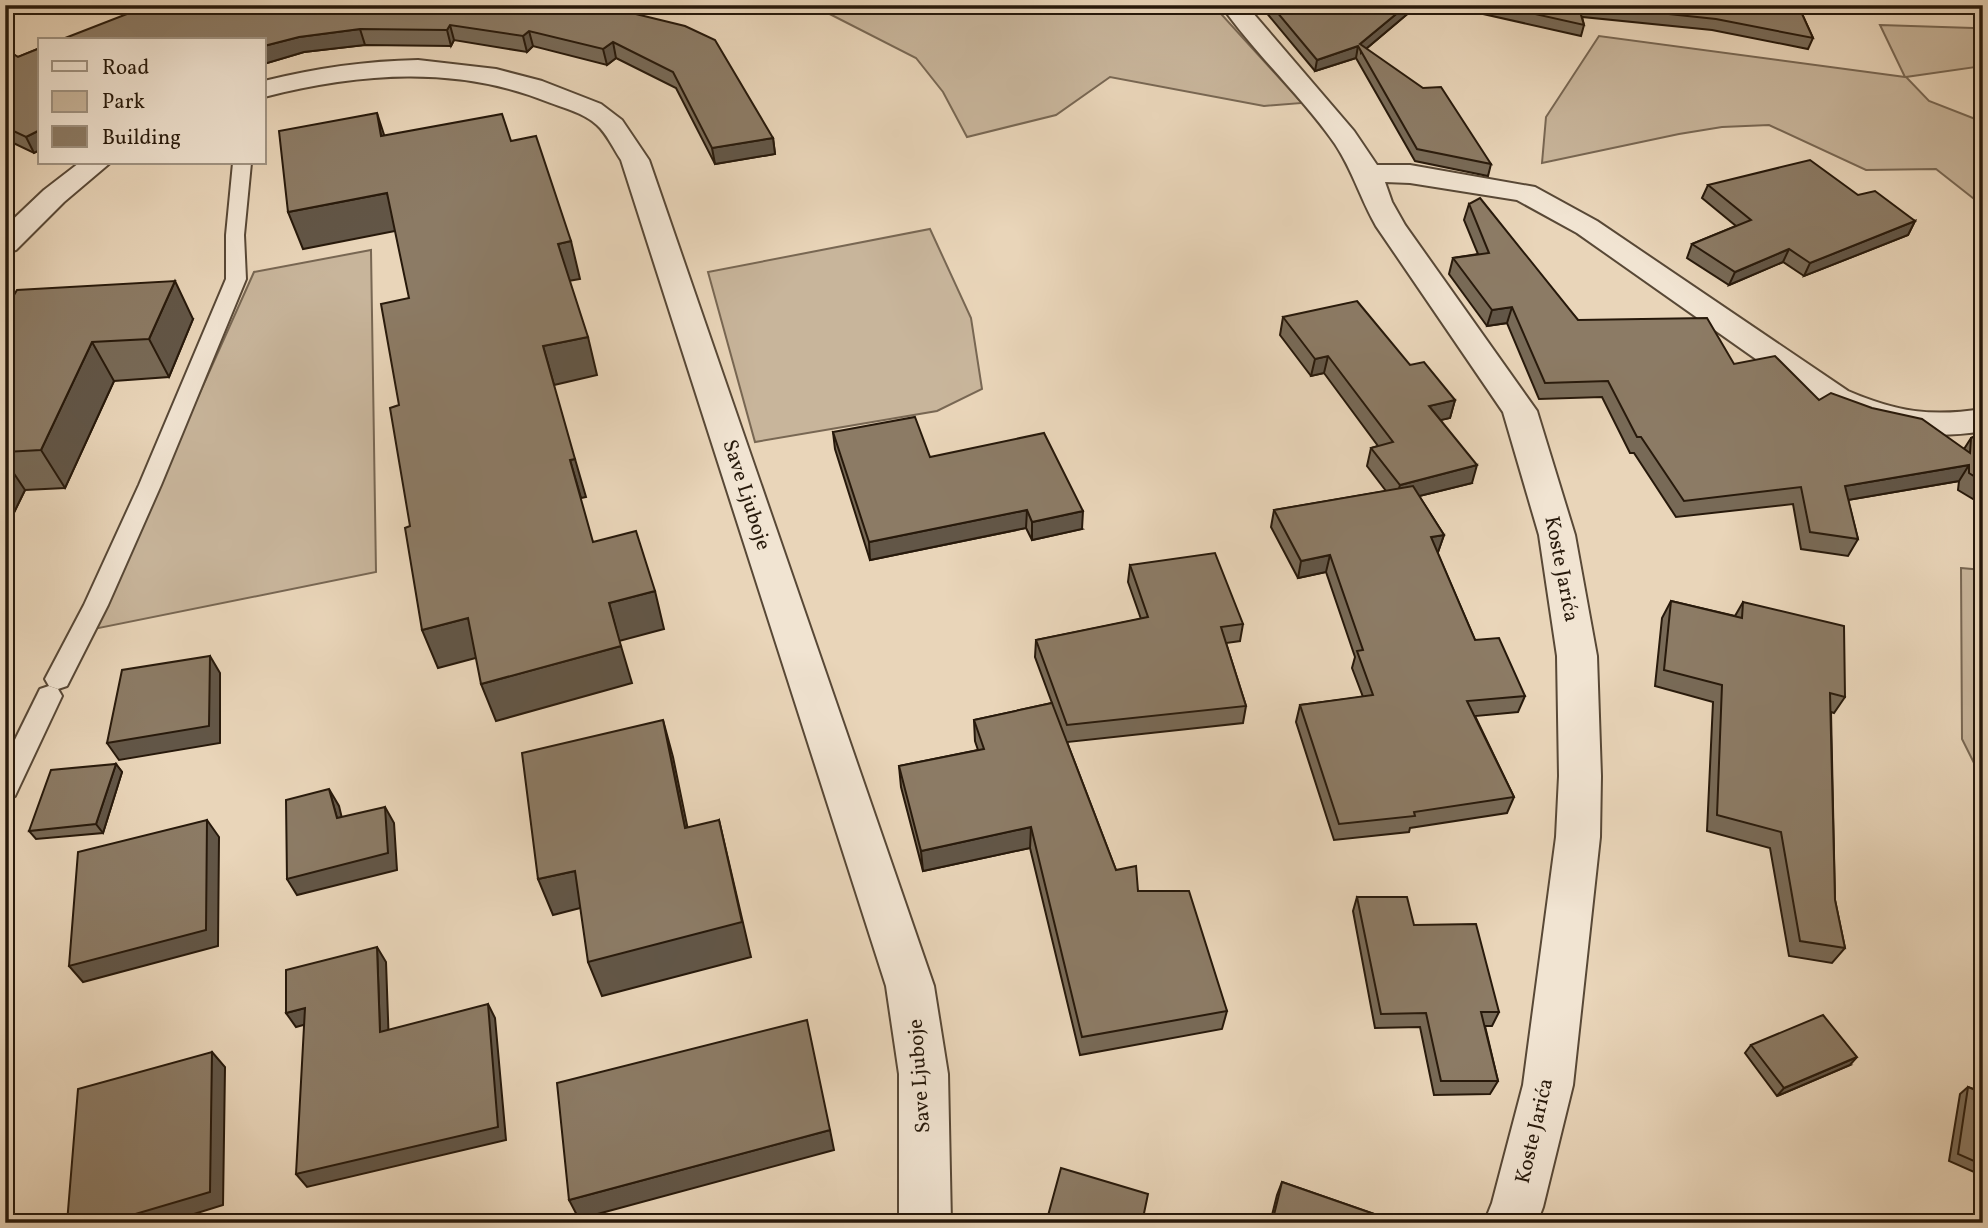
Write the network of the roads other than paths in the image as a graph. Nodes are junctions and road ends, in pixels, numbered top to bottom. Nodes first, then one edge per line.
1 (1233, 5) edge
2 (266, 89) edge
3 (95, 164) edge
4 (242, 164) edge
5 (1368, 173) junction
6 (5, 244) edge
7 (1983, 420) edge
8 (5, 788) edge
9 (925, 1223) edge
10 (1510, 1223) edge

1 - 5 street, Koste Jarića
2 - 9 street, Save Ljuboje
3 - 6 street
4 - 8 lane
5 - 7 street
5 - 10 street, Koste Jarića

